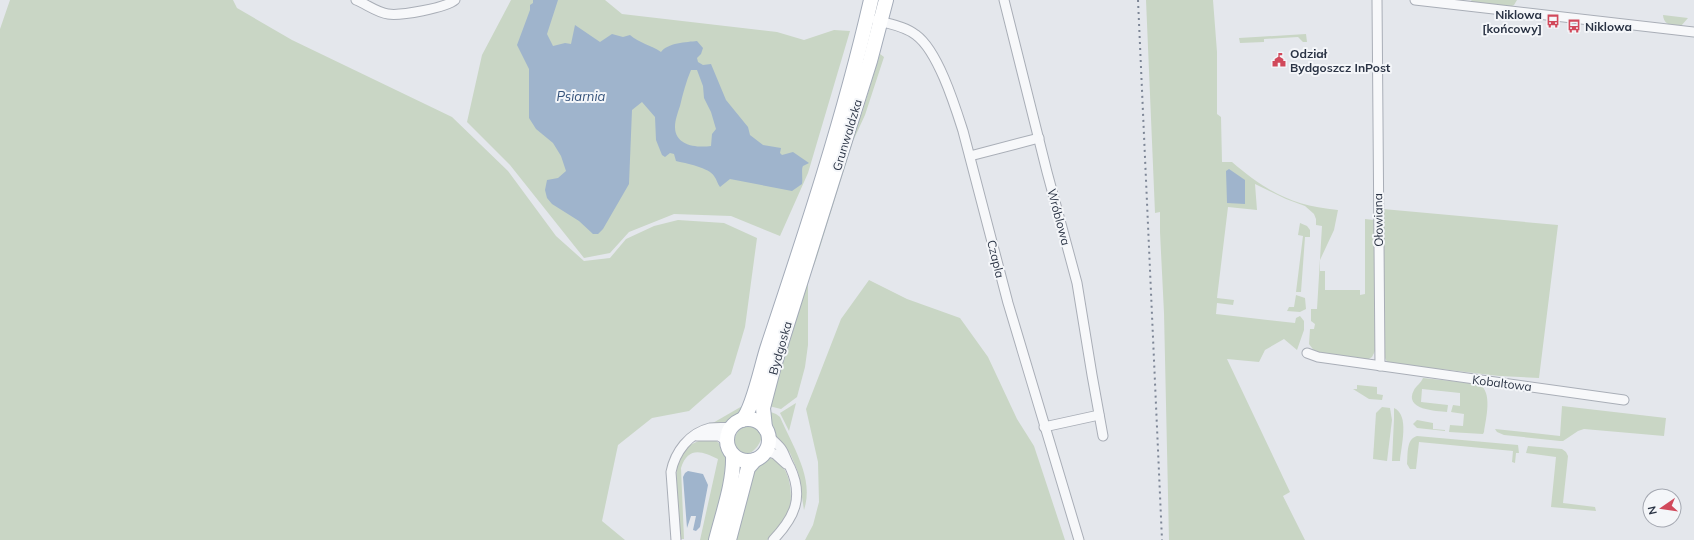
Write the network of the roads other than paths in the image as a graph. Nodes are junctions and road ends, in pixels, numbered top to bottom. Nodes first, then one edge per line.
1 (356, 0) edge
2 (455, 0) edge
3 (871, 0) edge
4 (886, 0) edge
5 (1004, 0) edge
6 (1377, 0) edge
7 (1415, 0) edge
8 (867, 18) junction
9 (881, 22) junction
10 (1694, 32) edge
11 (1039, 138) junction
12 (970, 156) junction
13 (800, 266) junction
14 (1307, 353) dead end
15 (1380, 366) junction
16 (1624, 400) dead end
17 (1099, 415) junction
18 (737, 423) junction
19 (1044, 427) junction
20 (767, 432) junction
21 (696, 436) junction
22 (1103, 436) dead end
23 (730, 448) junction
24 (766, 451) junction
25 (755, 460) junction
26 (789, 467) junction
27 (676, 540) edge
28 (716, 540) edge
29 (729, 540) edge
30 (773, 540) edge
31 (1079, 540) edge

1 - 2 street
3 - 8 main road, Grunwaldzka
4 - 9 main road, Grunwaldzka
5 - 11 street, Wróblowa
6 - 15 street, Ołowiana
7 - 10 street
8 - 9 street, Czapla
8 - 13 main road, Grunwaldzka
9 - 12 street, Czapla
9 - 13 main road, Grunwaldzka
11 - 12 street
11 - 17 street, Wróblowa
12 - 19 street, Czapla
13 - 18 main road, Bydgoska
13 - 20 main road, Bydgoska
14 - 15 street
15 - 16 street, Kobaltowa
17 - 19 street
17 - 22 street, Wróblowa
18 - 20 main road
18 - 21 street
18 - 23 main road
19 - 31 street, Czapla
20 - 24 main road
20 - 26 street
21 - 23 street
21 - 27 street
23 - 25 main road
23 - 28 main road
24 - 25 main road
24 - 26 street
25 - 29 main road
26 - 30 street

